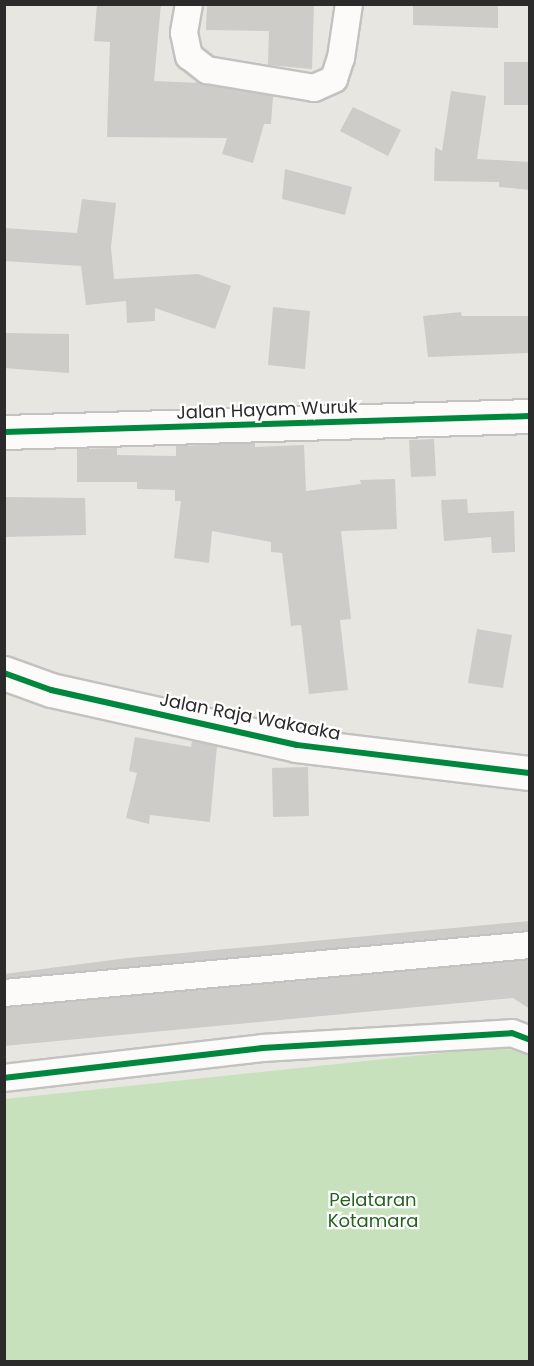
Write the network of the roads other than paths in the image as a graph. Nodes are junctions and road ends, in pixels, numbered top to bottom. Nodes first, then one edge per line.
1 (189, 4) edge
2 (349, 4) edge
3 (530, 416) edge
4 (4, 432) edge
5 (4, 673) edge
6 (530, 773) edge
7 (530, 945) edge
8 (4, 993) edge
9 (530, 1040) edge
10 (4, 1078) edge

1 - 2 street
3 - 4 street, Jalan Hayam Wuruk
5 - 6 street, Jalan Raja Wakaaka
7 - 8 street
9 - 10 street

